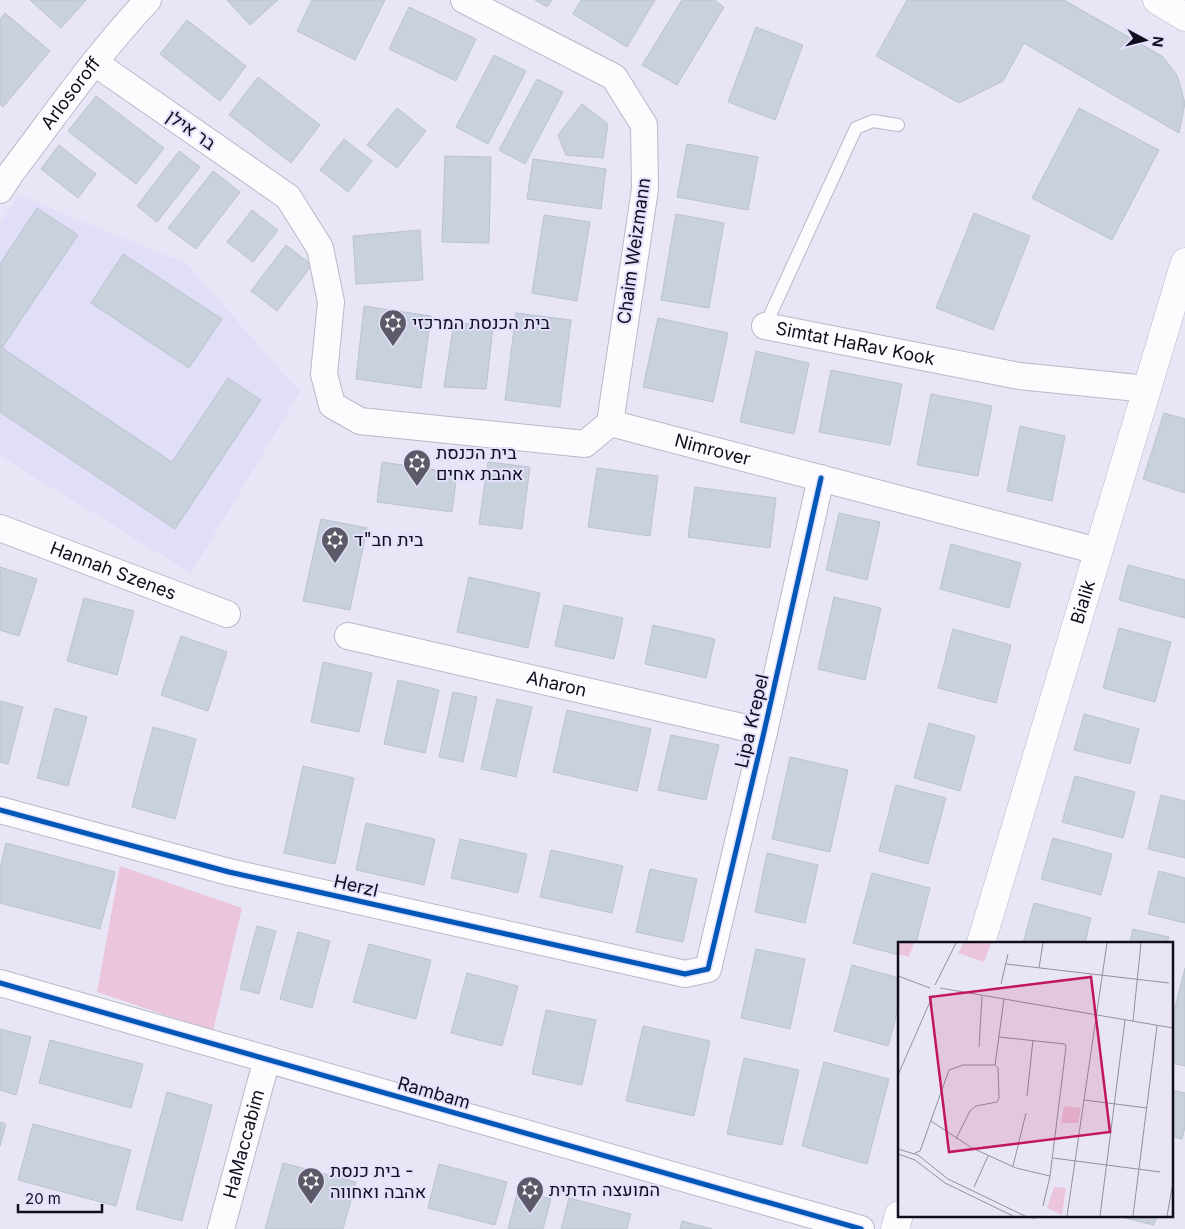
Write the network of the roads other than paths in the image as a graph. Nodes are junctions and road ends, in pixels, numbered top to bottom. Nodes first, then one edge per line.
1 (148, 0) edge
2 (464, 0) edge
3 (1157, 0) edge
4 (1185, 17) edge
5 (95, 64) junction
6 (898, 125) dead end
7 (0, 190) edge
8 (1185, 262) edge
9 (765, 326) joint
10 (1147, 390) junction
11 (610, 422) junction
12 (821, 478) junction
13 (0, 528) edge
14 (1098, 551) junction
15 (227, 614) dead end
16 (348, 636) dead end
17 (764, 732) junction
18 (0, 810) edge
19 (981, 942) edge
20 (708, 969) joint
21 (0, 983) edge
22 (267, 1059) junction
23 (899, 1216) edge
24 (221, 1229) edge
25 (861, 1229) edge
26 (895, 1229) edge

1 - 5 street, Arlosoroff
2 - 11 street, Chaim Weizmann
3 - 4 street
5 - 7 street, Arlosoroff
5 - 11 street, בר אילן
6 - 9 lane, Simtat HaRav Kook
8 - 10 street, Bialik
9 - 10 street, Simtat HaRav Kook
10 - 14 street, Bialik
11 - 12 street, Nimrover
12 - 14 street, Nimrover
12 - 17 street, Lipa Krepel
13 - 15 street, Hannah Szenes
14 - 19 street, Bialik
16 - 17 street, Aharon
17 - 20 street, Lipa Krepel
18 - 20 street, Herzl
21 - 22 street, Rambam
22 - 24 street, HaMaccabim
22 - 25 street, Rambam
23 - 26 street

